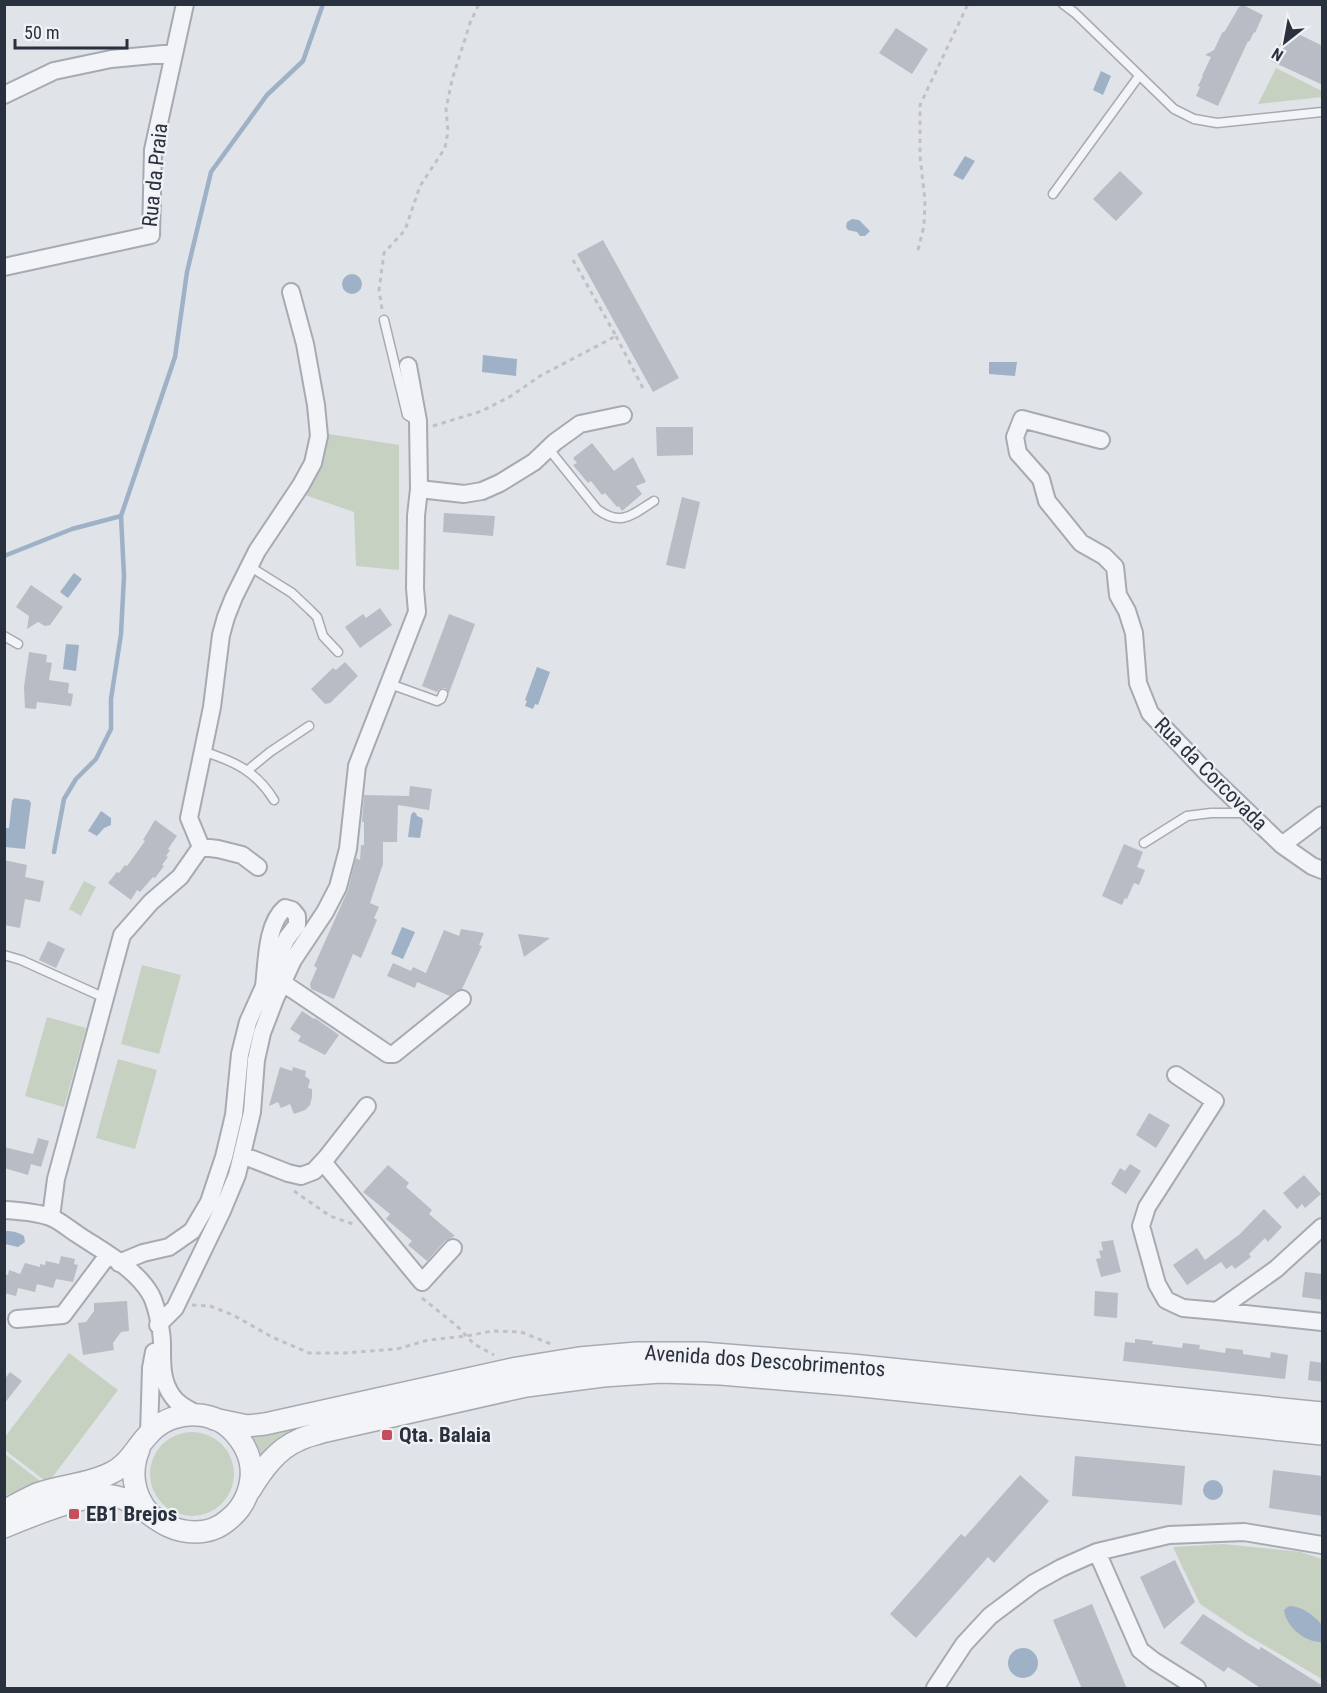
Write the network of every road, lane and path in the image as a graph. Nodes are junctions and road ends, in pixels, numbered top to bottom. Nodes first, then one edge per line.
1 (185, 4) edge
2 (479, 4) edge
3 (968, 4) edge
4 (1063, 4) edge
5 (174, 53) junction
6 (1140, 76) junction
7 (4, 96) edge
8 (1323, 112) edge
9 (1053, 194) dead end
10 (918, 250) dead end
11 (573, 260) dead end
12 (4, 267) edge
13 (291, 292) dead end
14 (384, 320) joint
15 (616, 336) junction
16 (408, 366) dead end
17 (645, 392) dead end
18 (623, 415) dead end
19 (422, 424) junction
20 (1101, 440) dead end
21 (548, 448) junction
22 (419, 489) junction
23 (654, 501) dead end
24 (249, 566) junction
25 (4, 636) edge
26 (18, 644) dead end
27 (338, 652) dead end
28 (390, 684) junction
29 (443, 694) dead end
30 (309, 726) dead end
31 (202, 751) junction
32 (248, 770) junction
33 (274, 800) dead end
34 (1249, 813) junction
35 (1323, 815) edge
36 (1144, 843) dead end
37 (1282, 845) junction
38 (201, 847) junction
39 (258, 867) dead end
40 (1323, 870) edge
41 (4, 955) edge
42 (283, 983) junction
43 (264, 986) dead end
44 (106, 998) junction
45 (462, 999) dead end
46 (1176, 1075) dead end
47 (367, 1106) dead end
48 (242, 1155) junction
49 (323, 1162) junction
50 (4, 1210) edge
51 (51, 1217) junction
52 (1323, 1227) edge
53 (453, 1248) dead end
54 (114, 1259) junction
55 (175, 1308) junction
56 (1217, 1311) junction
57 (17, 1319) dead end
58 (1323, 1322) edge
59 (159, 1325) junction
60 (554, 1346) dead end
61 (1323, 1413) edge
62 (207, 1417) junction
63 (1323, 1434) edge
64 (145, 1439) junction
65 (250, 1490) junction
66 (4, 1511) edge
67 (153, 1517) junction
68 (4, 1527) edge
69 (1323, 1545) edge
70 (1097, 1552) junction
71 (935, 1689) edge
72 (1197, 1689) edge

1 - 5 street, Rua da Praia
2 - 14 path
3 - 10 path
4 - 6 lane
5 - 7 street
5 - 12 street, Rua da Praia
6 - 8 lane
6 - 9 lane
11 - 15 path
13 - 24 street
14 - 19 lane
15 - 17 path
15 - 19 path
16 - 19 street
18 - 21 street
19 - 22 street
20 - 34 street, Rua da Corcovada
21 - 22 street
21 - 23 lane
22 - 28 street
24 - 27 lane
24 - 31 street
25 - 26 lane
28 - 29 lane
28 - 42 street
30 - 32 lane
31 - 32 lane
31 - 38 street
32 - 33 lane
34 - 36 lane
34 - 37 street, Rua da Corcovada
35 - 37 street
37 - 40 street, Rua da Corcovada
38 - 39 street
38 - 44 street
41 - 44 lane
42 - 45 street
42 - 48 street
43 - 54 street
44 - 51 street
46 - 56 street
47 - 49 street
48 - 49 street
48 - 55 street
49 - 53 street
50 - 51 street
51 - 54 street
52 - 56 street
54 - 57 street
54 - 59 street
55 - 59 street
55 - 60 path
56 - 58 street
59 - 62 street
59 - 64 street
61 - 62 street, Avenida dos Descobrimentos
62 - 64 street
62 - 65 street
63 - 65 street, Avenida dos Descobrimentos
64 - 66 street
64 - 67 street
65 - 67 street
67 - 68 street
69 - 70 street
70 - 71 street
70 - 72 street

